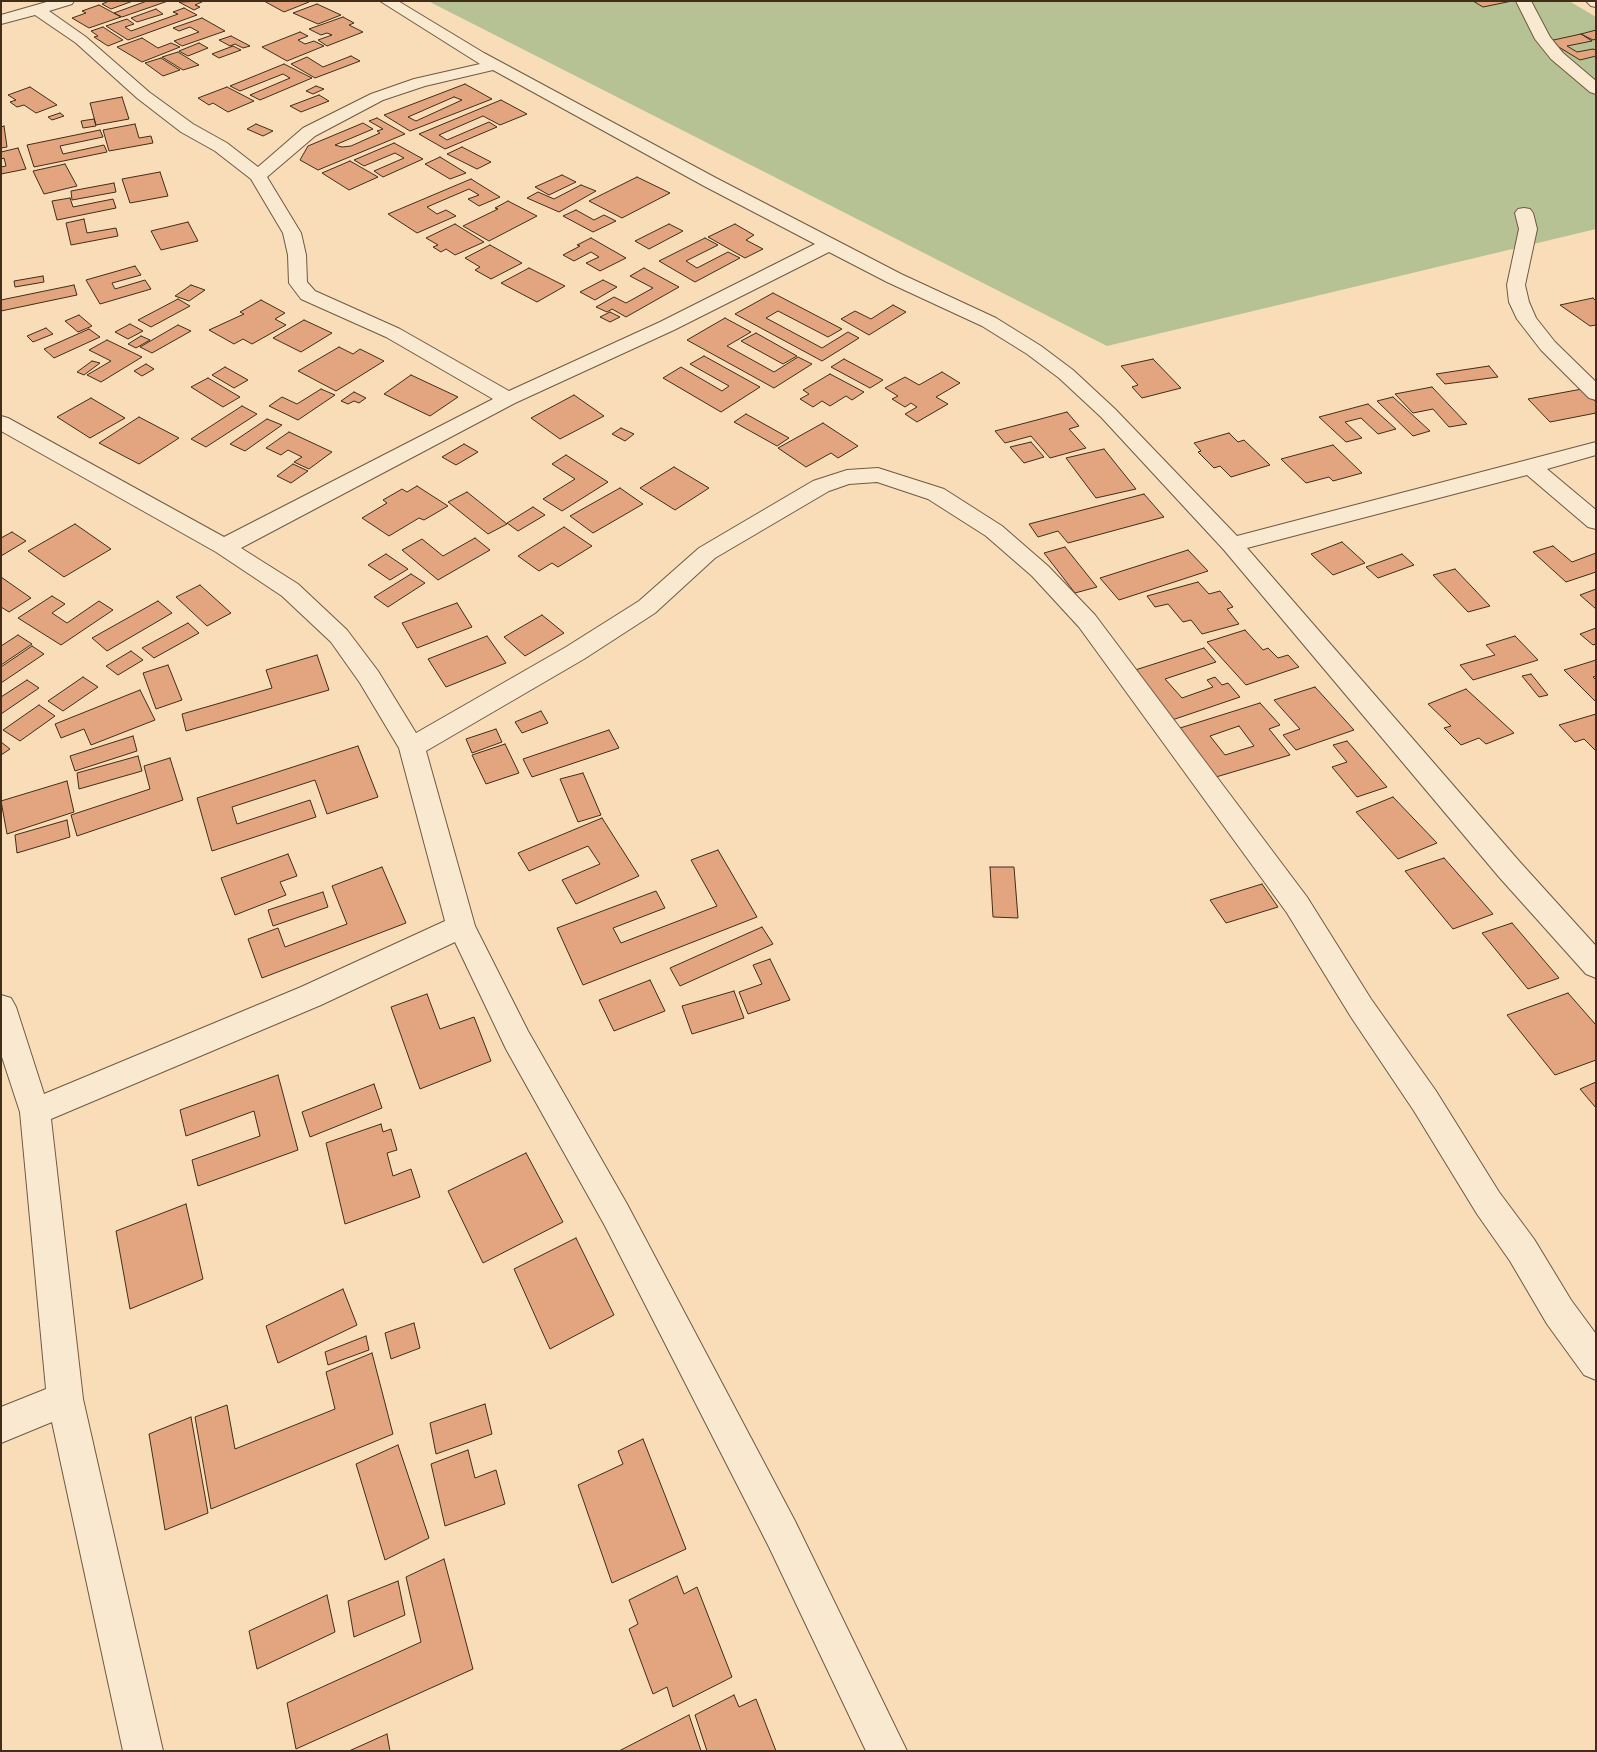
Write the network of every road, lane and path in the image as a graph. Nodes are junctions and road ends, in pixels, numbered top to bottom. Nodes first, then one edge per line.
1 (67, 1) edge
2 (387, 1) edge
3 (1524, 1) edge
4 (1544, 8) dead end
5 (38, 10) junction
6 (1, 20) edge
7 (1538, 26) junction
8 (495, 65) junction
9 (1594, 85) edge
10 (258, 176) junction
11 (1524, 213) dead end
12 (830, 244) junction
13 (1596, 394) edge
14 (508, 399) junction
15 (1, 422) edge
16 (1596, 448) edge
17 (1531, 468) junction
18 (1596, 522) edge
19 (1232, 545) junction
20 (224, 546) junction
21 (412, 748) junction
22 (461, 926) junction
23 (1596, 966) edge
24 (1, 1007) edge
25 (35, 1112) junction
26 (1596, 1363) edge
27 (65, 1399) junction
28 (1, 1425) edge
29 (143, 1751) edge
30 (887, 1751) edge

1 - 5 street
2 - 8 street
3 - 7 street
4 - 7 street
5 - 6 street
5 - 10 street
7 - 9 street
8 - 10 street
8 - 12 street
10 - 14 street
11 - 13 street
12 - 14 street
12 - 19 street
14 - 20 street
15 - 20 street
16 - 17 street
17 - 18 street
17 - 19 street
19 - 23 street
20 - 21 street
21 - 22 street
21 - 26 street
22 - 25 street
22 - 30 street
24 - 25 street
25 - 27 street
27 - 28 street
27 - 29 street

